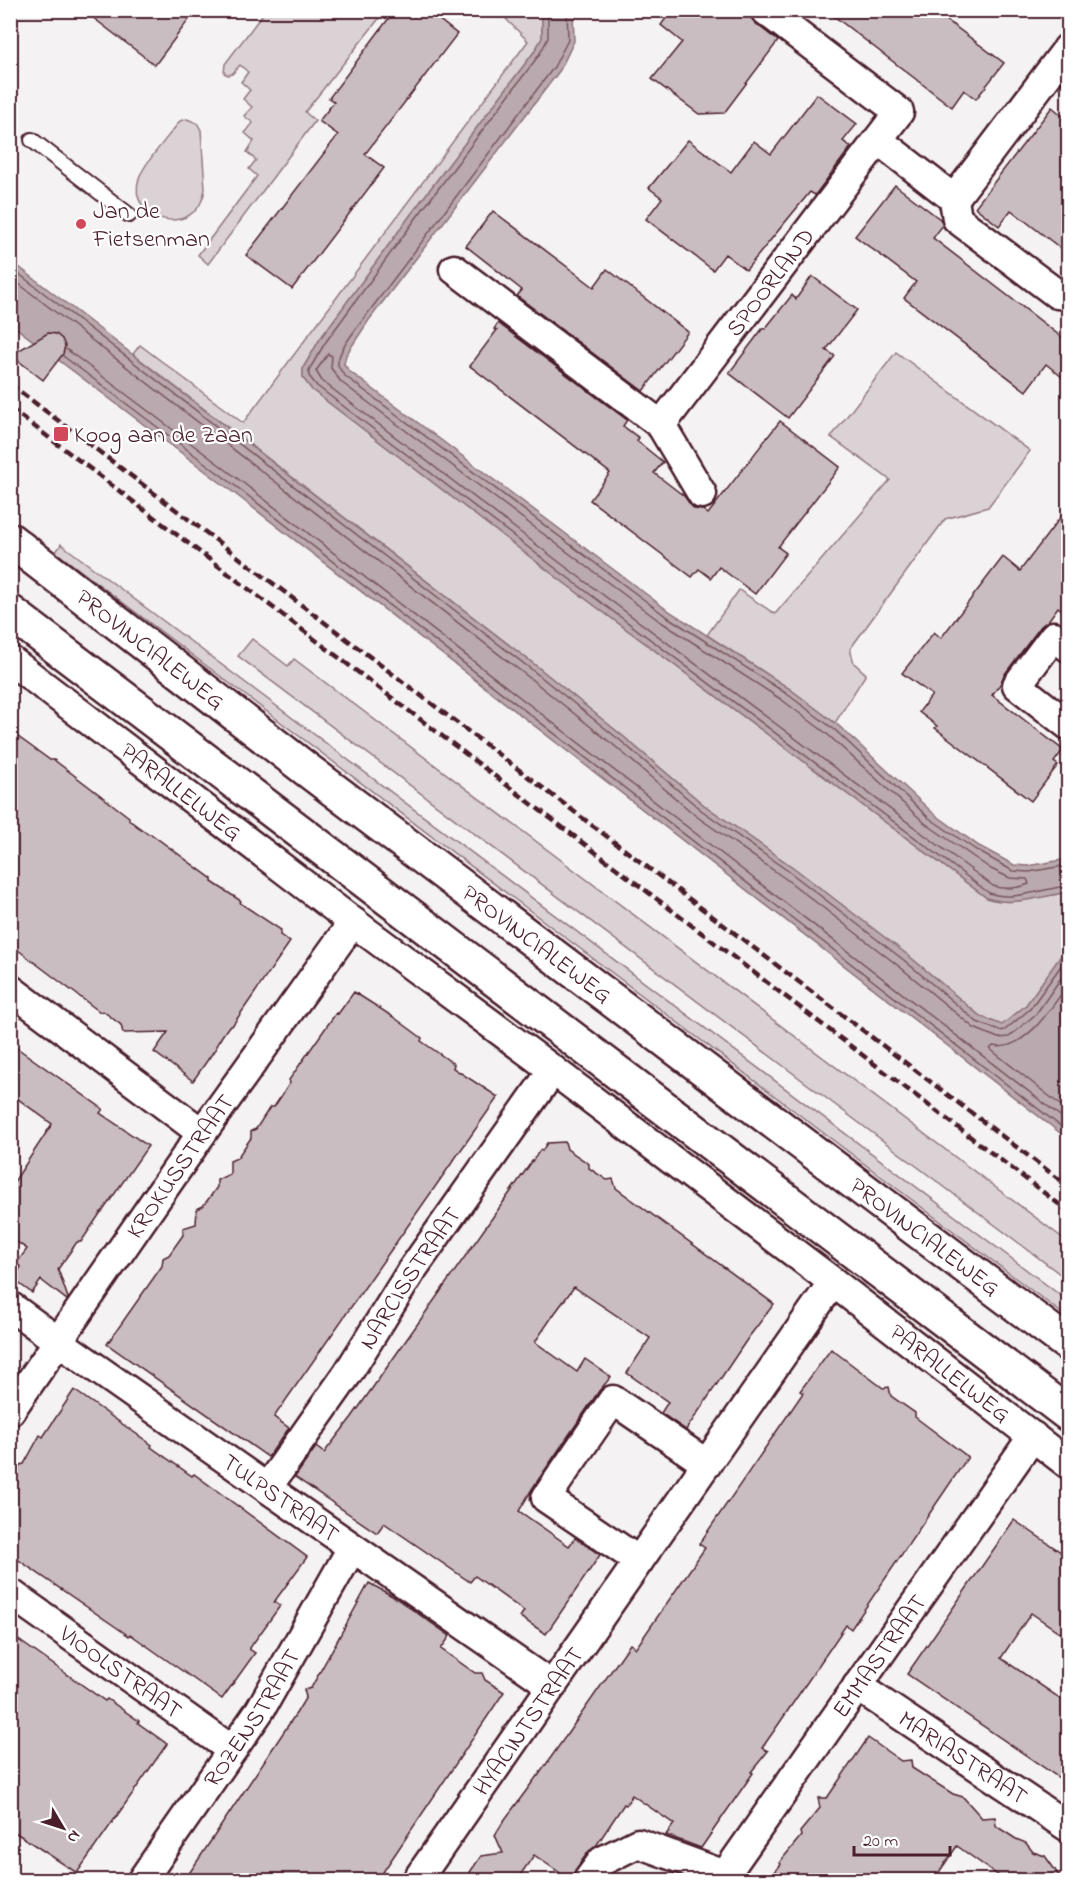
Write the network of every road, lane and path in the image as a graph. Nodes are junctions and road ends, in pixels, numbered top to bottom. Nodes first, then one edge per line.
1 (765, 10) edge
2 (1068, 48) edge
3 (32, 140) dead end
4 (878, 140) junction
5 (954, 199) junction
6 (129, 215) dead end
7 (454, 269) dead end
8 (1068, 295) edge
9 (661, 425) junction
10 (702, 494) dead end
11 (10, 540) edge
12 (10, 612) edge
13 (1068, 647) edge
14 (10, 660) edge
15 (1068, 725) edge
16 (353, 922) junction
17 (10, 989) edge
18 (553, 1070) junction
19 (202, 1133) junction
20 (833, 1282) junction
21 (10, 1306) edge
22 (58, 1342) junction
23 (1068, 1344) edge
24 (10, 1411) edge
25 (1068, 1414) edge
26 (1032, 1436) junction
27 (707, 1464) junction
28 (1068, 1464) edge
29 (267, 1488) junction
30 (352, 1548) junction
31 (639, 1561) junction
32 (10, 1593) edge
33 (552, 1686) junction
34 (857, 1686) junction
35 (232, 1750) junction
36 (1068, 1827) edge
37 (725, 1878) edge
38 (142, 1881) edge
39 (417, 1881) edge
40 (588, 1881) edge

1 - 4 street, SPOORLAND
2 - 5 street
3 - 6 lane
4 - 5 street
4 - 9 street, SPOORLAND
5 - 8 street
7 - 9 street
9 - 10 street
11 - 23 main road, PROVINCIALEWEG
12 - 25 main road
13 - 15 street
14 - 16 street, PARALLELWEG
16 - 18 street
16 - 19 street, KROKUSSTRAAT
17 - 19 street
18 - 20 street
18 - 29 street, NARCISSTRAAT
19 - 22 street, KROKUSSTRAAT
20 - 26 street, PARALLELWEG
20 - 27 street, HYACINTSTRAAT
21 - 22 street, TULPSTRAAT
22 - 24 street, KROKUSSTRAAT
22 - 29 street, TULPSTRAAT
26 - 28 street, PARALLELWEG
26 - 34 street, EMMASTRAAT
27 - 31 street, HYACINTSTRAAT
27 - 31 street
29 - 30 street, TULPSTRAAT
30 - 33 street, TULPSTRAAT
30 - 35 street, ROZENSTRAAT
31 - 33 street, HYACINTSTRAAT
32 - 35 street, VIOOLSTRAAT
33 - 39 street, HYACINTSTRAAT
34 - 36 street, MARIASTRAAT
34 - 37 street, EMMASTRAAT
35 - 38 street, ROZENSTRAAT
37 - 40 street, EMMASTRAAT

